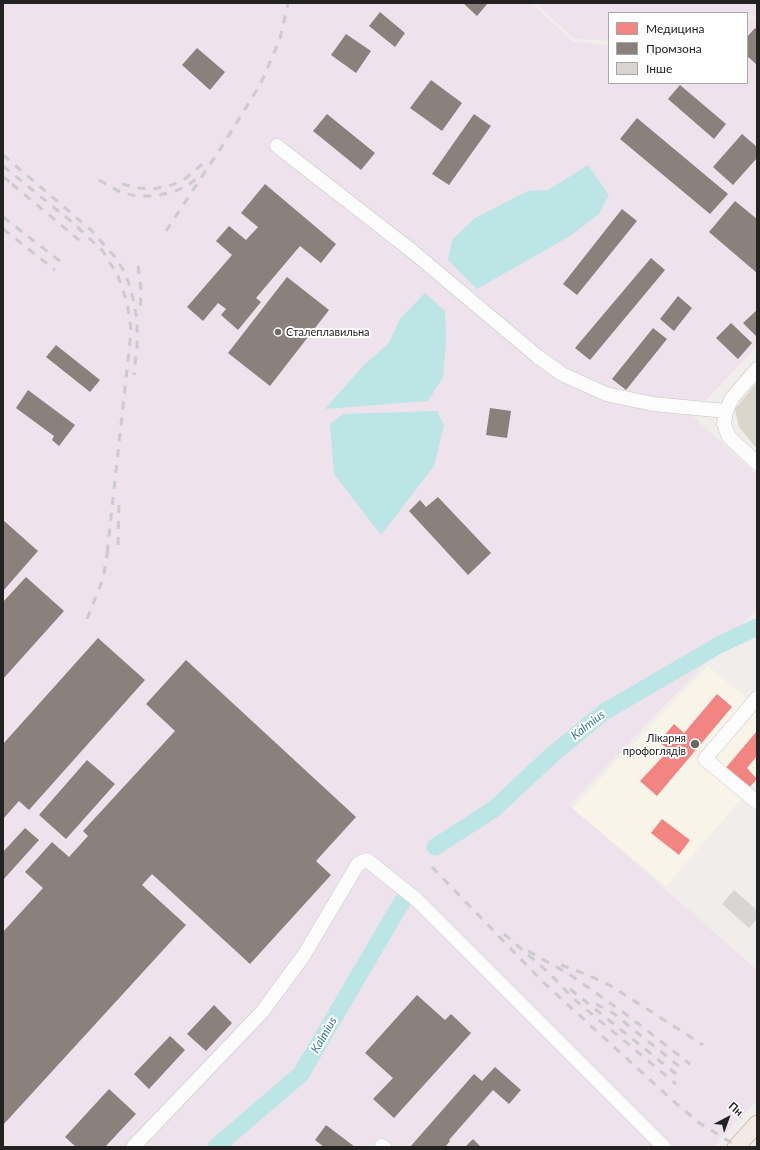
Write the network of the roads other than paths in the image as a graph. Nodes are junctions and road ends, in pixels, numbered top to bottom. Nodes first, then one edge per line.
1 (277, 146) dead end
2 (757, 369) edge
3 (726, 411) junction
4 (757, 463) edge
5 (757, 698) edge
6 (757, 802) edge
7 (757, 1124) edge
8 (133, 1147) edge
9 (664, 1147) edge
10 (736, 1147) edge

1 - 3 street
2 - 3 street
3 - 4 street
5 - 6 street
7 - 10 main road
8 - 9 street

